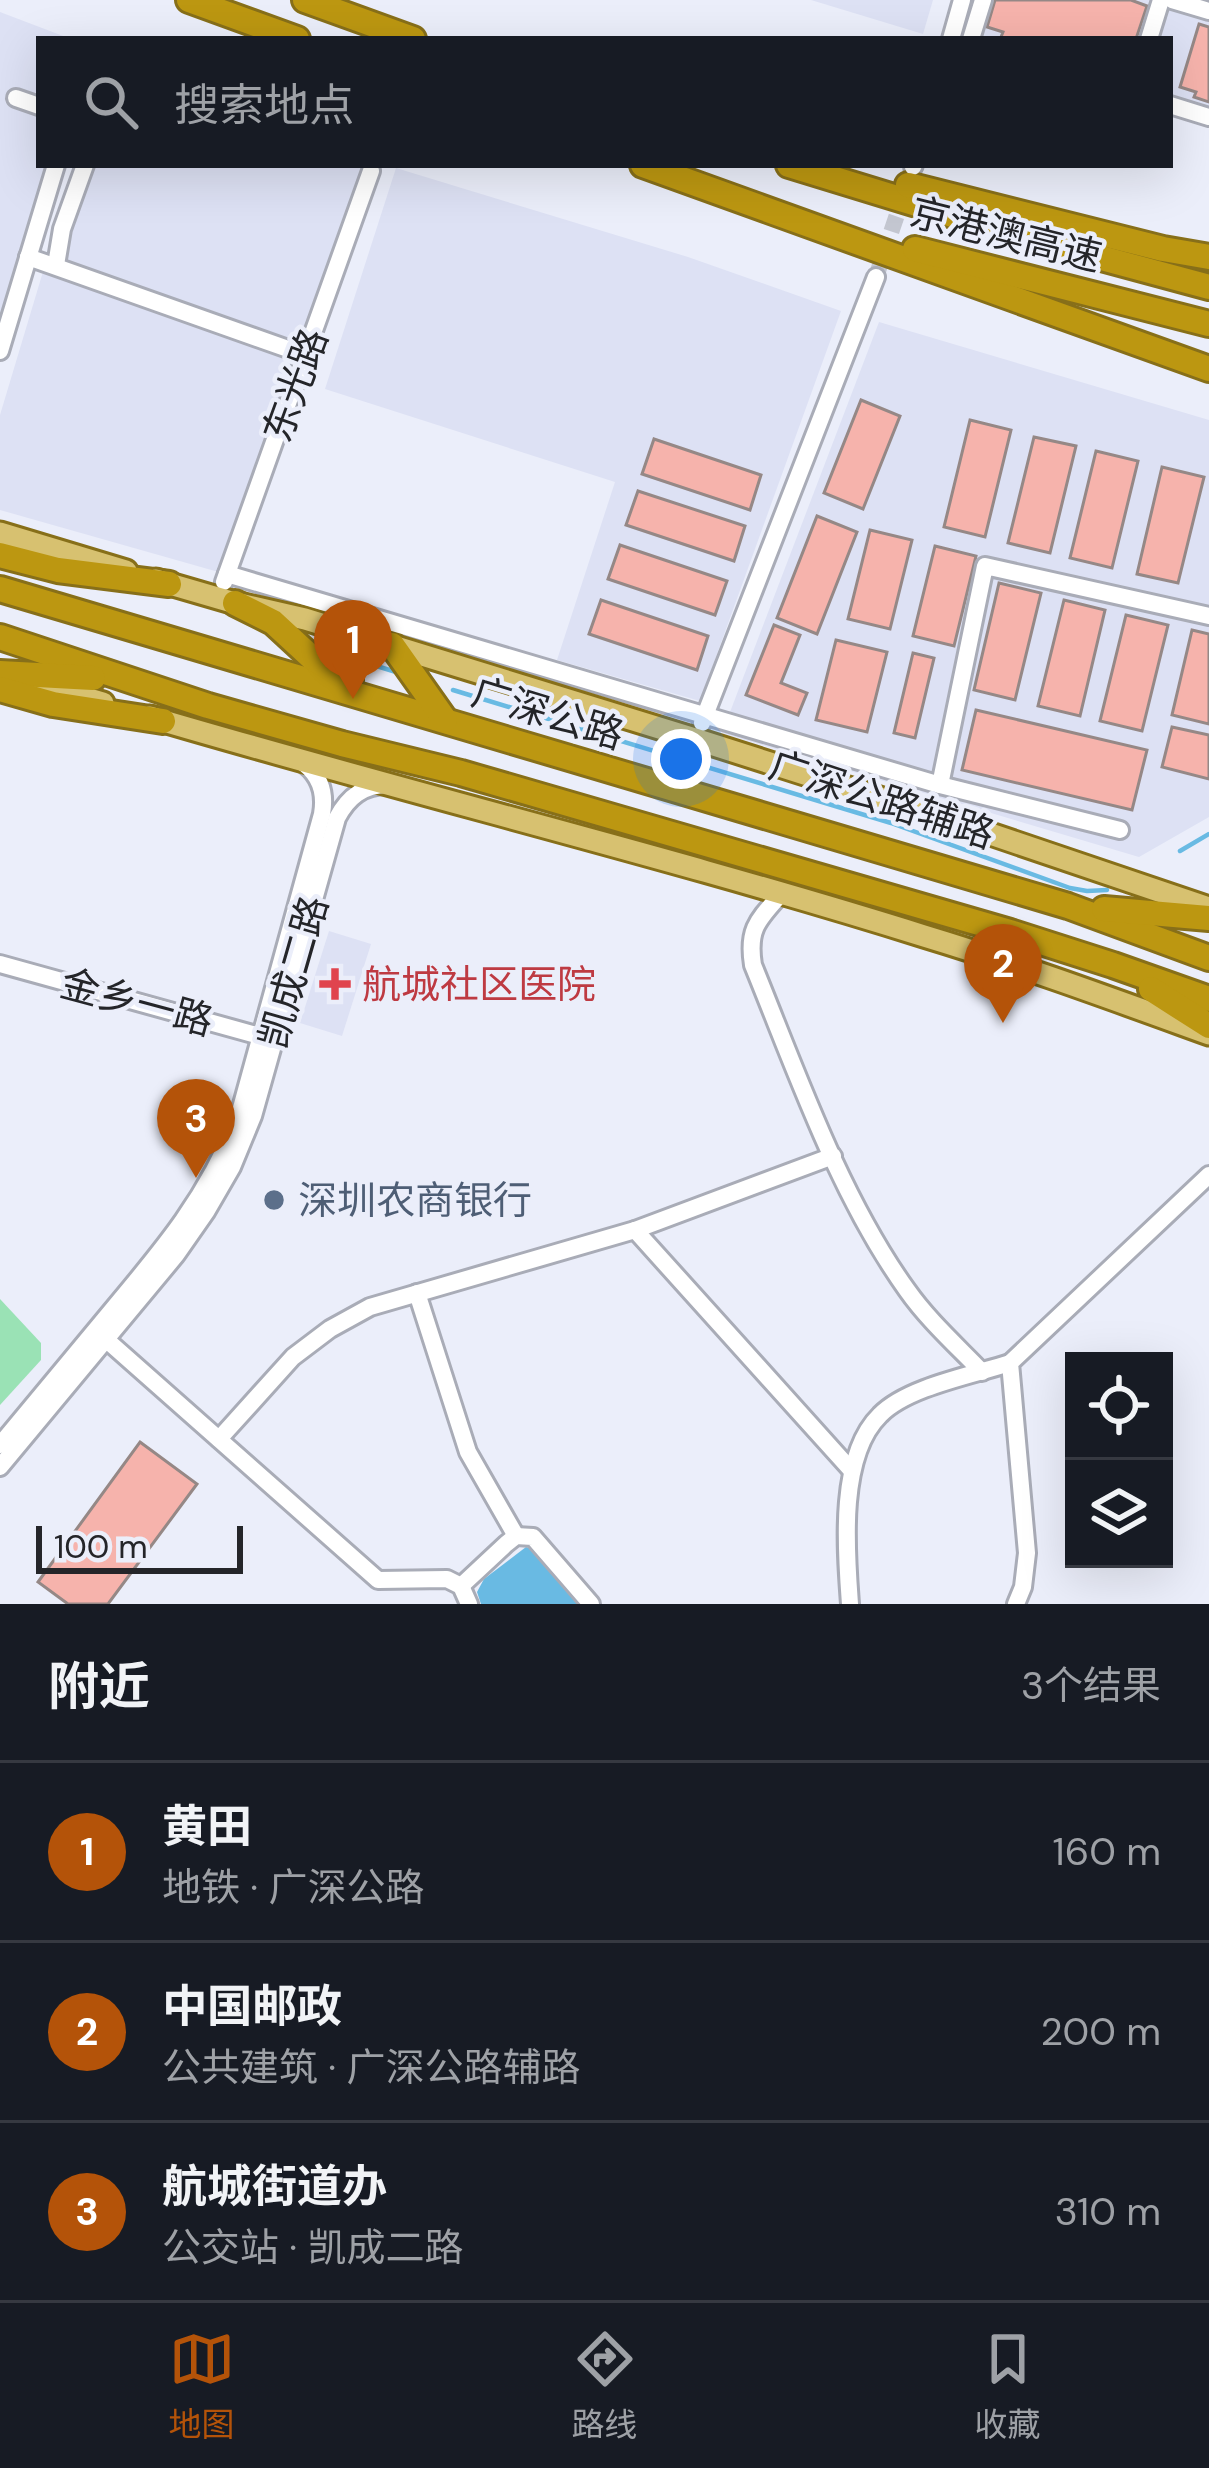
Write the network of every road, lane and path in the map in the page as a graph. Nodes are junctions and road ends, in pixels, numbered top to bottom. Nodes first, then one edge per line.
1 (189, 0) edge
2 (305, 0) edge
3 (962, 0) edge
4 (983, 0) edge
5 (1161, 0) edge
6 (1172, 0) edge
7 (1209, 11) edge
8 (289, 36) edge
9 (405, 36) edge
10 (952, 36) edge
11 (972, 36) edge
12 (1150, 36) edge
13 (16, 98) dead end
14 (36, 105) edge
15 (1173, 106) edge
16 (1209, 116) edge
17 (55, 168) edge
18 (84, 168) edge
19 (651, 168) edge
20 (799, 168) edge
21 (838, 168) edge
22 (371, 171) dead end
23 (785, 217) junction
24 (28, 257) junction
25 (1209, 257) edge
26 (56, 265) junction
27 (876, 277) tunnel mouth
28 (1209, 286) edge
29 (1209, 324) edge
30 (0, 351) edge
31 (305, 356) junction
32 (1209, 369) edge
33 (0, 533) edge
34 (0, 555) edge
35 (227, 574) junction
36 (169, 584) junction
37 (0, 590) edge
38 (227, 601) junction
39 (1209, 616) edge
40 (0, 638) edge
41 (392, 645) junction
42 (0, 673) edge
43 (128, 680) junction
44 (0, 689) edge
45 (406, 708) junction
46 (704, 717) junction
47 (445, 720) junction
48 (164, 721) junction
49 (695, 739) junction
50 (299, 760) junction
51 (388, 785) junction
52 (940, 785) junction
53 (1120, 830) dead end
54 (782, 893) junction
55 (1068, 907) junction
56 (1209, 908) edge
57 (1209, 918) edge
58 (1209, 958) edge
59 (0, 964) edge
60 (1113, 964) junction
61 (1209, 999) edge
62 (1209, 1030) edge
63 (267, 1038) junction
64 (833, 1156) junction
65 (1209, 1175) edge
66 (635, 1230) junction
67 (417, 1293) junction
68 (101, 1335) junction
69 (1010, 1363) junction
70 (982, 1372) junction
71 (219, 1438) junction
72 (0, 1445) edge
73 (0, 1467) edge
74 (852, 1471) junction
75 (516, 1536) junction
76 (460, 1586) junction
77 (469, 1604) edge
78 (592, 1604) edge
79 (850, 1604) edge
80 (1016, 1604) edge

1 - 8 highway
2 - 9 highway
3 - 10 street
4 - 11 street
5 - 12 street
6 - 7 street
13 - 14 street
15 - 16 street
17 - 24 street
18 - 26 street
19 - 23 highway
20 - 28 highway, 京港澳高速
21 - 25 highway
22 - 31 street, 东光路
23 - 29 highway, 京港澳高速
23 - 32 highway
24 - 26 street
24 - 30 street
26 - 31 street
27 - 46 street
31 - 35 street, 东光路
33 - 36 main road, 广深公路辅路
34 - 36 highway
35 - 38 street, 东光路
35 - 46 street
36 - 38 main road, 广深公路辅路
37 - 45 highway, 广深公路
38 - 41 main road, 广深公路辅路
38 - 45 highway
39 - 52 street
40 - 43 highway, 广深公路
41 - 47 highway
41 - 49 main road, 广深公路辅路
42 - 43 highway
42 - 48 main road
43 - 60 highway, 广深公路
44 - 48 highway
45 - 47 highway, 广深公路
46 - 49 street
46 - 52 street
47 - 55 highway, 广深公路
48 - 50 main road
49 - 56 main road, 广深公路辅路
50 - 51 main road
50 - 63 street, 凯成二路
51 - 54 main road
51 - 63 street, 凯成二路
52 - 53 street
54 - 62 main road
54 - 64 street
55 - 57 highway
55 - 58 highway, 广深公路
59 - 63 street, 金乡一路
60 - 61 highway, 广深公路
60 - 62 highway
63 - 68 street, 凯成二路
64 - 66 street
64 - 70 street
65 - 69 street
66 - 67 street
66 - 74 street
67 - 71 street
67 - 75 street
68 - 71 street
68 - 72 street, 凯成二路
68 - 73 street, 凯成二路
69 - 70 street
69 - 80 street
70 - 74 street
71 - 76 street
74 - 79 street
75 - 76 street
75 - 78 street
76 - 77 street

